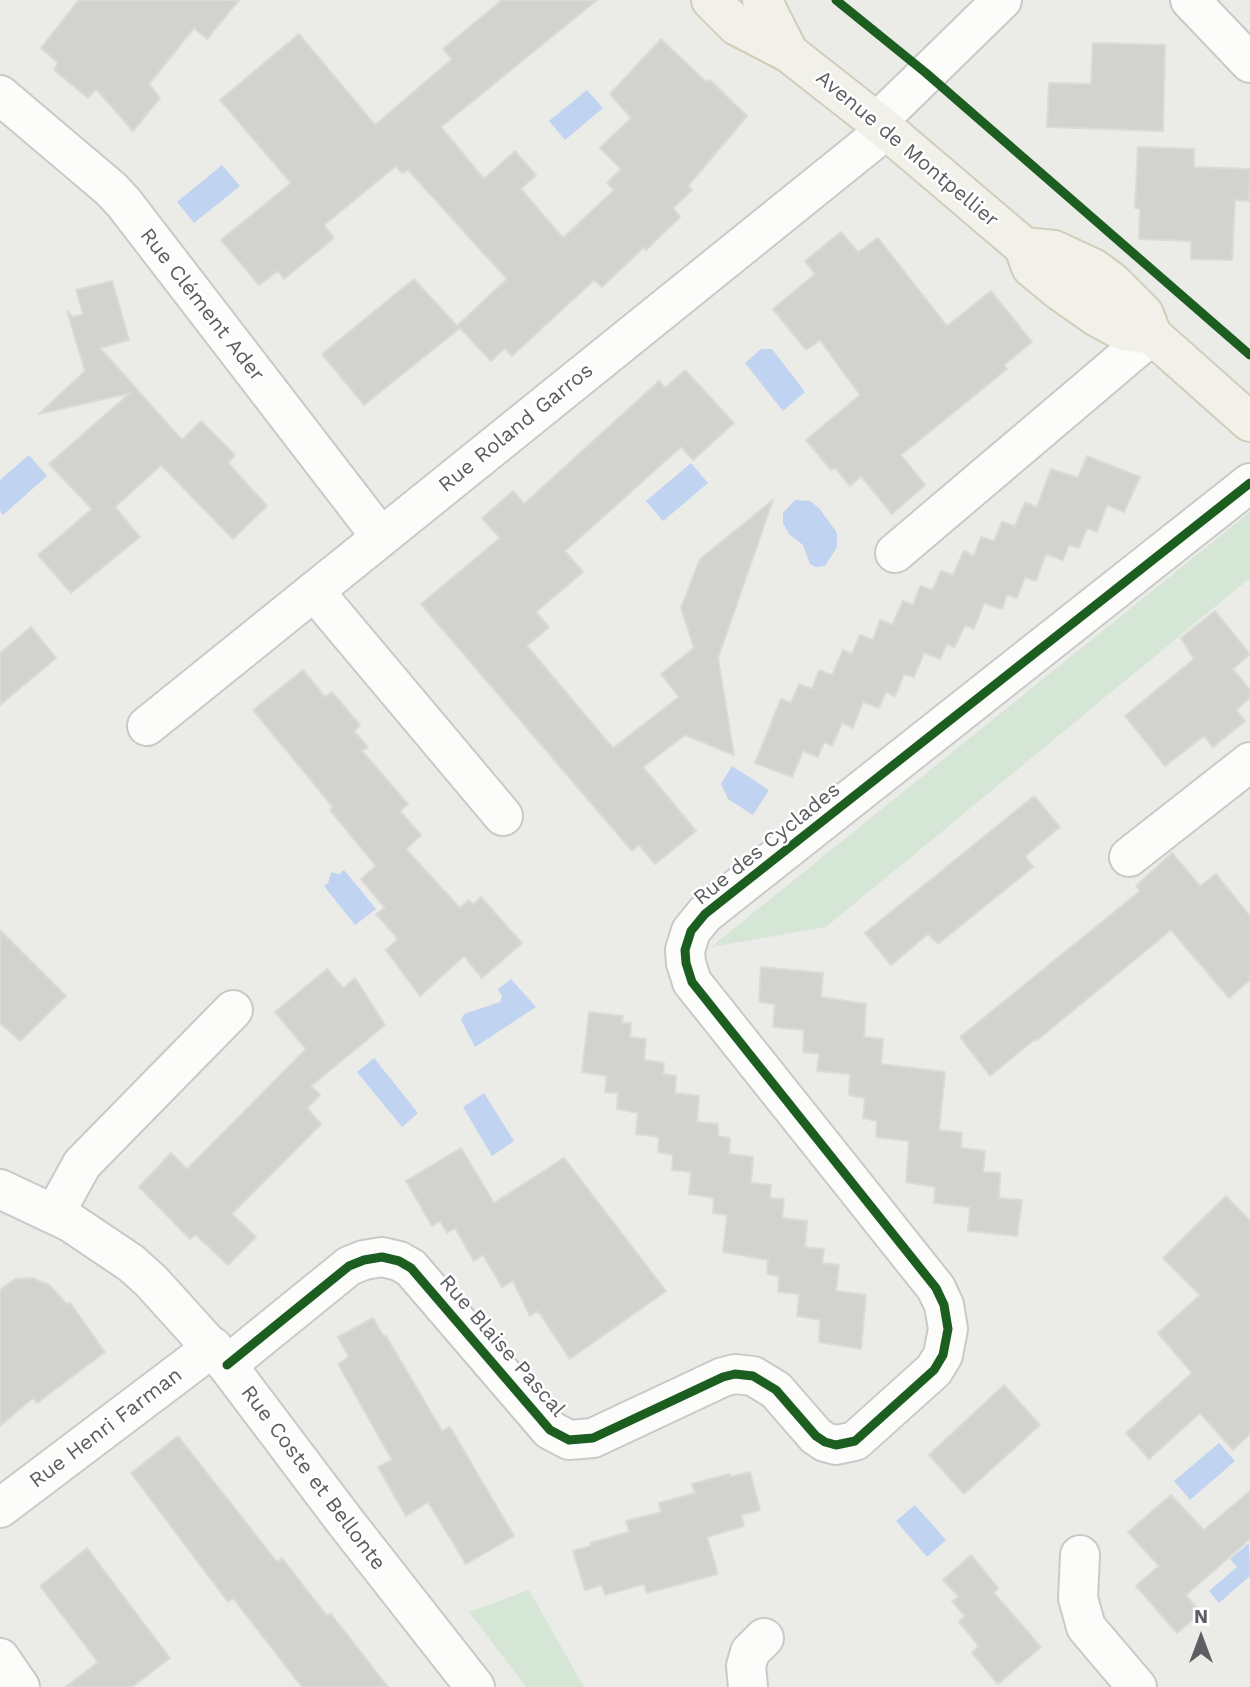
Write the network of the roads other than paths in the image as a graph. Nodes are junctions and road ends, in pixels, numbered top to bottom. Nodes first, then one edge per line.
1 (711, 0) edge
2 (762, 0) edge
3 (1002, 0) edge
4 (1190, 0) edge
5 (789, 53) junction
6 (1250, 63) edge
7 (0, 95) edge
8 (881, 126) junction
9 (1152, 335) junction
10 (1250, 422) edge
11 (1250, 483) edge
12 (381, 537) junction
13 (895, 552) dead end
14 (314, 591) junction
15 (146, 726) dead end
16 (1250, 762) edge
17 (503, 816) dead end
18 (1129, 857) dead end
19 (233, 1010) dead end
20 (0, 1189) edge
21 (55, 1213) junction
22 (220, 1356) junction
23 (836, 1445) joint
24 (0, 1508) edge
25 (1080, 1555) dead end
26 (764, 1638) dead end
27 (0, 1658) edge
28 (20, 1687) edge
29 (475, 1687) edge
30 (748, 1687) edge
31 (1138, 1687) edge

1 - 5 main road, Avenue de Montpellier
2 - 5 main road, Avenue de Montpellier
3 - 8 street, Rue Roland Garros
4 - 6 street
5 - 8 main road, Avenue de Montpellier
7 - 12 street, Rue Clément Ader
8 - 9 main road, Avenue de Montpellier
8 - 12 street, Rue Roland Garros
9 - 10 main road
9 - 13 street
11 - 23 street, Rue des Cyclades
12 - 14 street, Rue Roland Garros
14 - 15 street, Rue Roland Garros
14 - 17 street
16 - 18 street
19 - 21 street
20 - 21 street, Rue Coste et Bellonte
21 - 22 street, Rue Coste et Bellonte
22 - 23 street, Rue Blaise Pascal
22 - 24 street, Rue Henri Farman
22 - 29 street, Rue Coste et Bellonte
25 - 31 street
26 - 30 street
27 - 28 street

